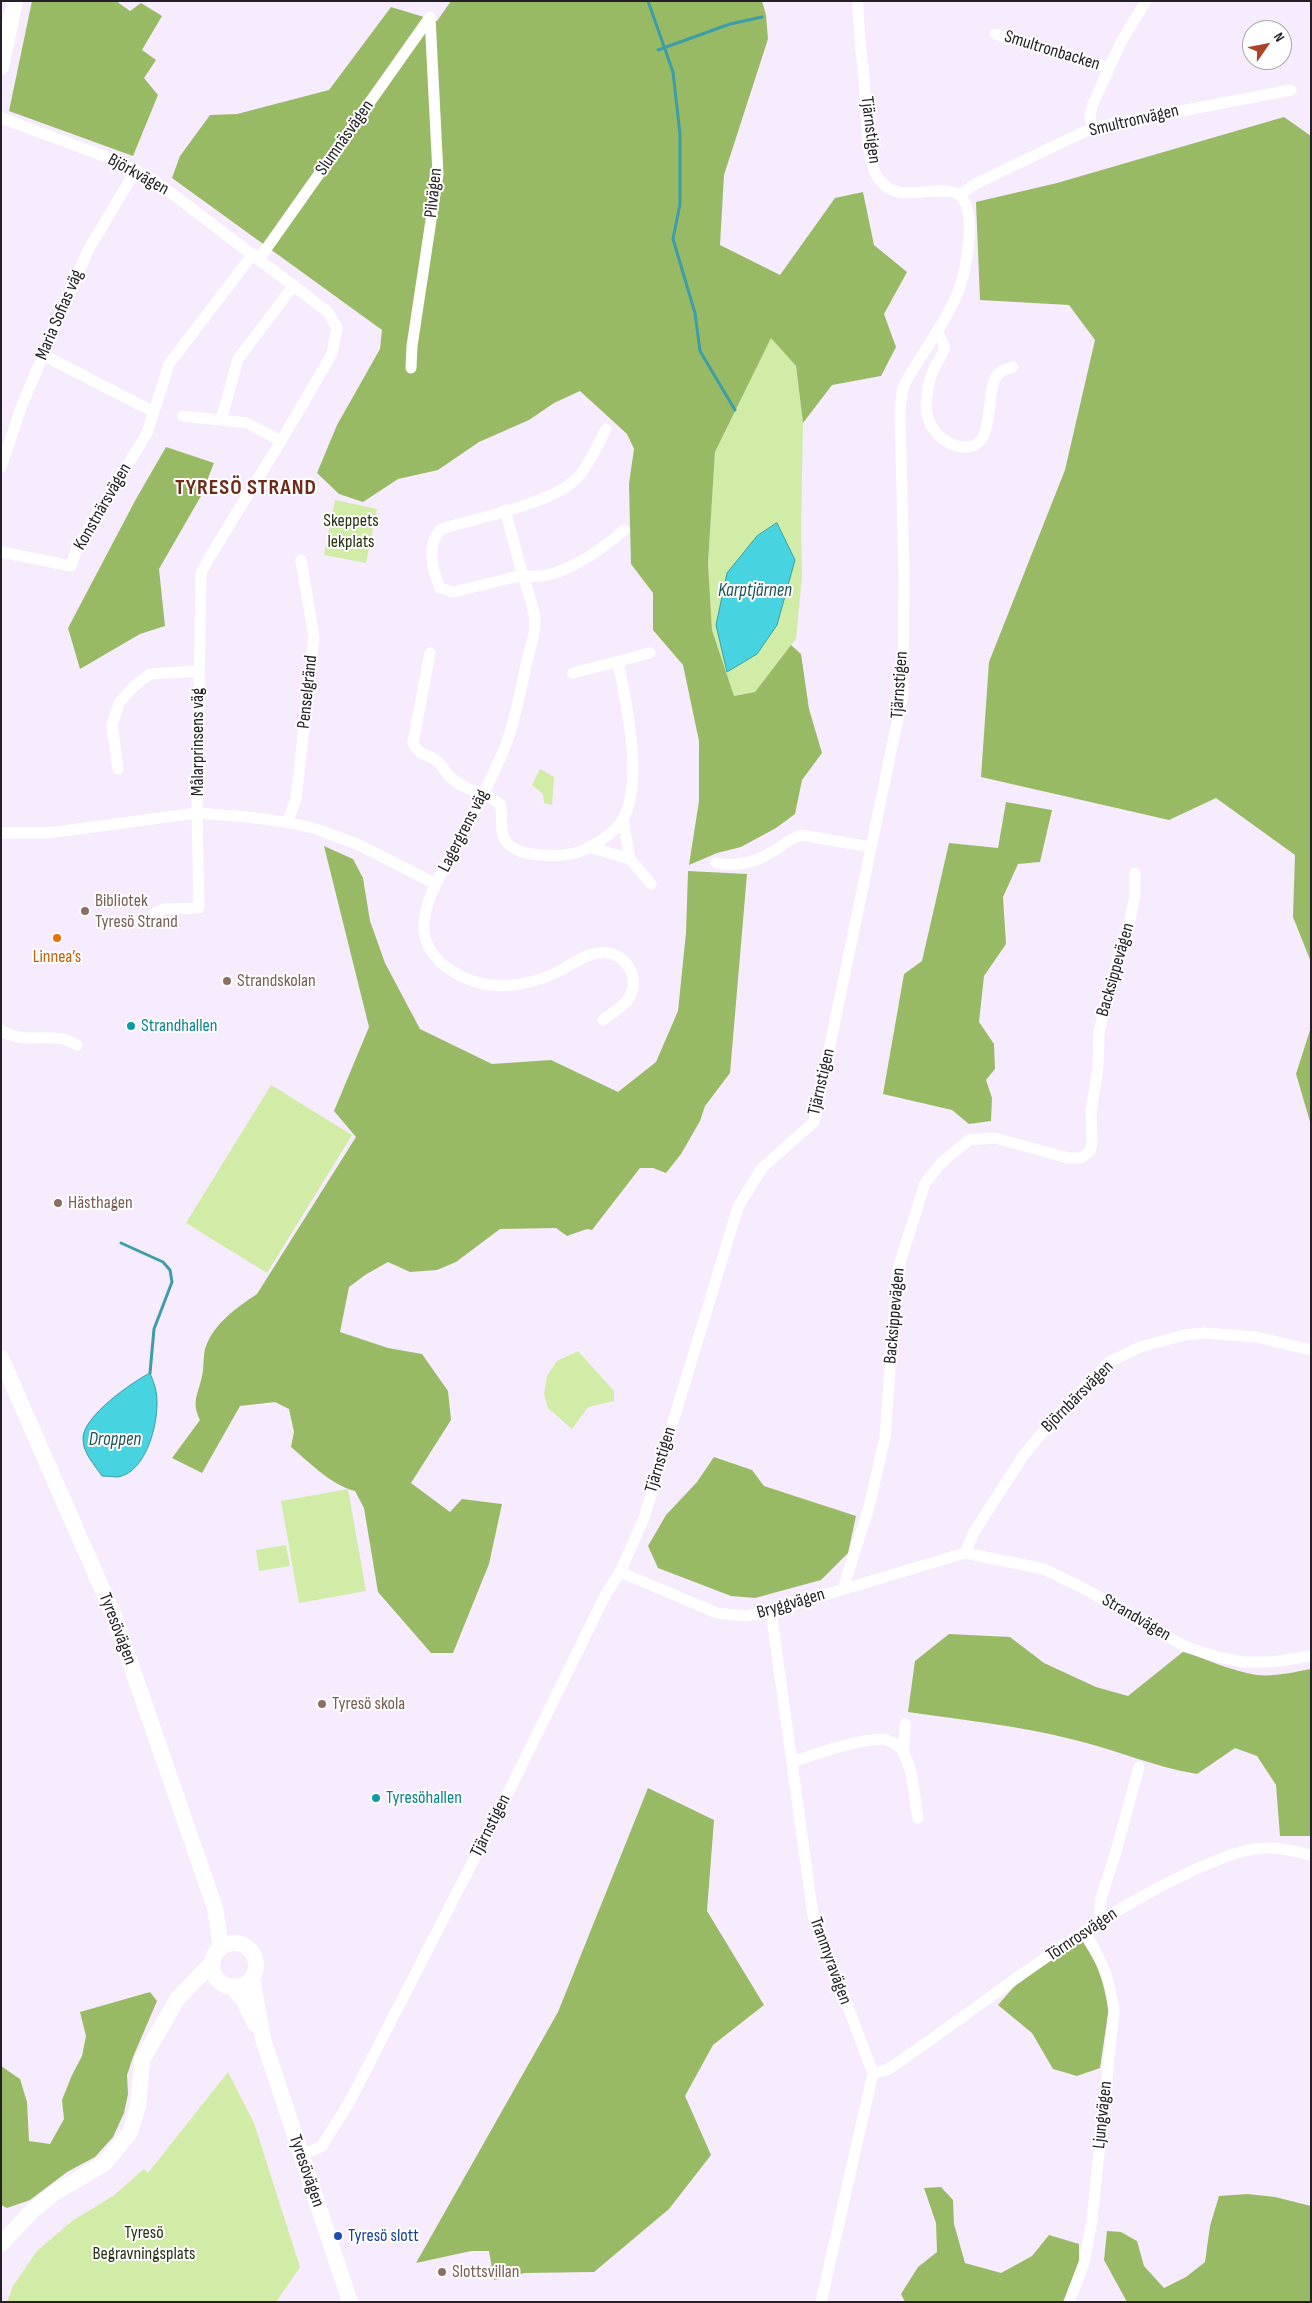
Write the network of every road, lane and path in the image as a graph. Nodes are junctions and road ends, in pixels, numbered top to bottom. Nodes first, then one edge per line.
1 (15, 1) edge
2 (858, 1) edge
3 (1146, 1) edge
4 (430, 17) joint
5 (995, 34) dead end
6 (1, 67) edge
7 (1109, 68) junction
8 (1291, 90) dead end
9 (1, 118) edge
10 (1092, 128) junction
11 (136, 170) junction
12 (960, 196) junction
13 (256, 256) junction
14 (294, 285) junction
15 (936, 332) junction
16 (43, 355) junction
17 (1013, 367) dead end
18 (411, 368) dead end
19 (154, 412) junction
20 (182, 416) dead end
21 (221, 420) junction
22 (606, 429) dead end
23 (281, 441) junction
24 (1, 467) edge
25 (505, 510) junction
26 (624, 530) dead end
27 (1, 552) edge
28 (301, 560) dead end
29 (523, 575) junction
30 (430, 653) dead end
31 (650, 653) dead end
32 (618, 662) junction
33 (199, 671) junction
34 (573, 673) dead end
35 (118, 769) dead end
36 (483, 794) junction
37 (197, 813) junction
38 (623, 819) junction
39 (287, 822) junction
40 (1, 833) edge
41 (589, 847) junction
42 (871, 847) junction
43 (630, 859) junction
44 (716, 863) dead end
45 (1135, 873) dead end
46 (436, 884) junction
47 (651, 884) dead end
48 (154, 913) dead end
49 (603, 1020) dead end
50 (1, 1030) edge
51 (78, 1045) dead end
52 (1311, 1350) edge
53 (1, 1358) edge
54 (965, 1553) junction
55 (620, 1572) junction
56 (842, 1589) junction
57 (771, 1612) junction
58 (1311, 1656) edge
59 (904, 1724) dead end
60 (904, 1753) junction
61 (792, 1762) junction
62 (1139, 1766) dead end
63 (918, 1818) dead end
64 (1311, 1855) edge
65 (215, 1908) junction
66 (1104, 1919) junction
67 (1084, 1931) junction
68 (239, 1944) junction
69 (217, 1955) junction
70 (252, 1978) junction
71 (228, 1985) junction
72 (178, 1998) junction
73 (263, 2039) junction
74 (873, 2073) junction
75 (301, 2156) junction
76 (1, 2244) edge
77 (350, 2302) edge
78 (821, 2302) edge
79 (1069, 2302) edge

1 - 6 main road
2 - 12 street, Tjärnstigen
3 - 7 street, Smultronbacken
4 - 13 street, Slumnäsvägen
4 - 18 street, Pilvägen
5 - 7 street, Smultronbacken
7 - 10 street, Smultronbacken
8 - 10 street, Smultronvägen
9 - 11 street, Björkvägen
10 - 12 street, Smultronvägen
11 - 13 street, Björkvägen
11 - 16 street, Maria Sofias väg
12 - 15 street, Tjärnstigen
13 - 14 street, Målarprinsens väg
13 - 19 street, Konstnärsvägen
14 - 21 street
14 - 23 street, Målarprinsens väg
15 - 17 street
15 - 42 street, Tjärnstigen
16 - 19 street
16 - 24 street, Maria Sofias väg
19 - 27 street, Konstnärsvägen
20 - 21 street
21 - 23 street
22 - 25 street
23 - 33 street, Målarprinsens väg
25 - 29 street
25 - 29 street
26 - 29 street
28 - 39 street, Penselgränd
29 - 36 street, Lagergrens väg
30 - 36 street
31 - 32 street
32 - 34 street
32 - 38 street
33 - 35 street, Målarprinsens väg
33 - 37 street, Målarprinsens väg
36 - 41 street
36 - 46 street, Lagergrens väg
37 - 39 street, Lagergrens väg
37 - 40 street, Lagergrens väg
37 - 48 street
38 - 41 street
38 - 43 street
39 - 46 street, Lagergrens väg
41 - 43 street
42 - 44 street
42 - 55 street, Tjärnstigen
43 - 47 street
45 - 56 street, Backsippevägen
46 - 49 street
50 - 51 street
52 - 54 street, Björnbärsvägen
53 - 65 main road, Tyresövägen
54 - 56 street, Bryggvägen
54 - 58 street, Strandvägen
55 - 57 street, Bryggvägen
55 - 75 street, Tjärnstigen
56 - 57 street, Bryggvägen
57 - 61 street, Tranmyravägen
59 - 60 street
60 - 61 street
60 - 63 street
61 - 74 street, Tranmyravägen
62 - 66 street
64 - 66 street, Törnrosvägen
65 - 68 main road, Tyresövägen
65 - 69 main road, Tyresövägen
66 - 67 street, Törnrosvägen
67 - 74 street, Törnrosvägen
67 - 79 street, Ljungvägen
68 - 69 main road
68 - 70 main road, Tyresövägen
69 - 71 main road, Tyresövägen
69 - 72 main road
70 - 71 main road
70 - 73 main road, Tyresövägen
71 - 72 main road
71 - 73 main road, Tyresövägen
72 - 76 main road
73 - 75 main road, Tyresövägen
74 - 78 street
75 - 77 main road, Tyresövägen

